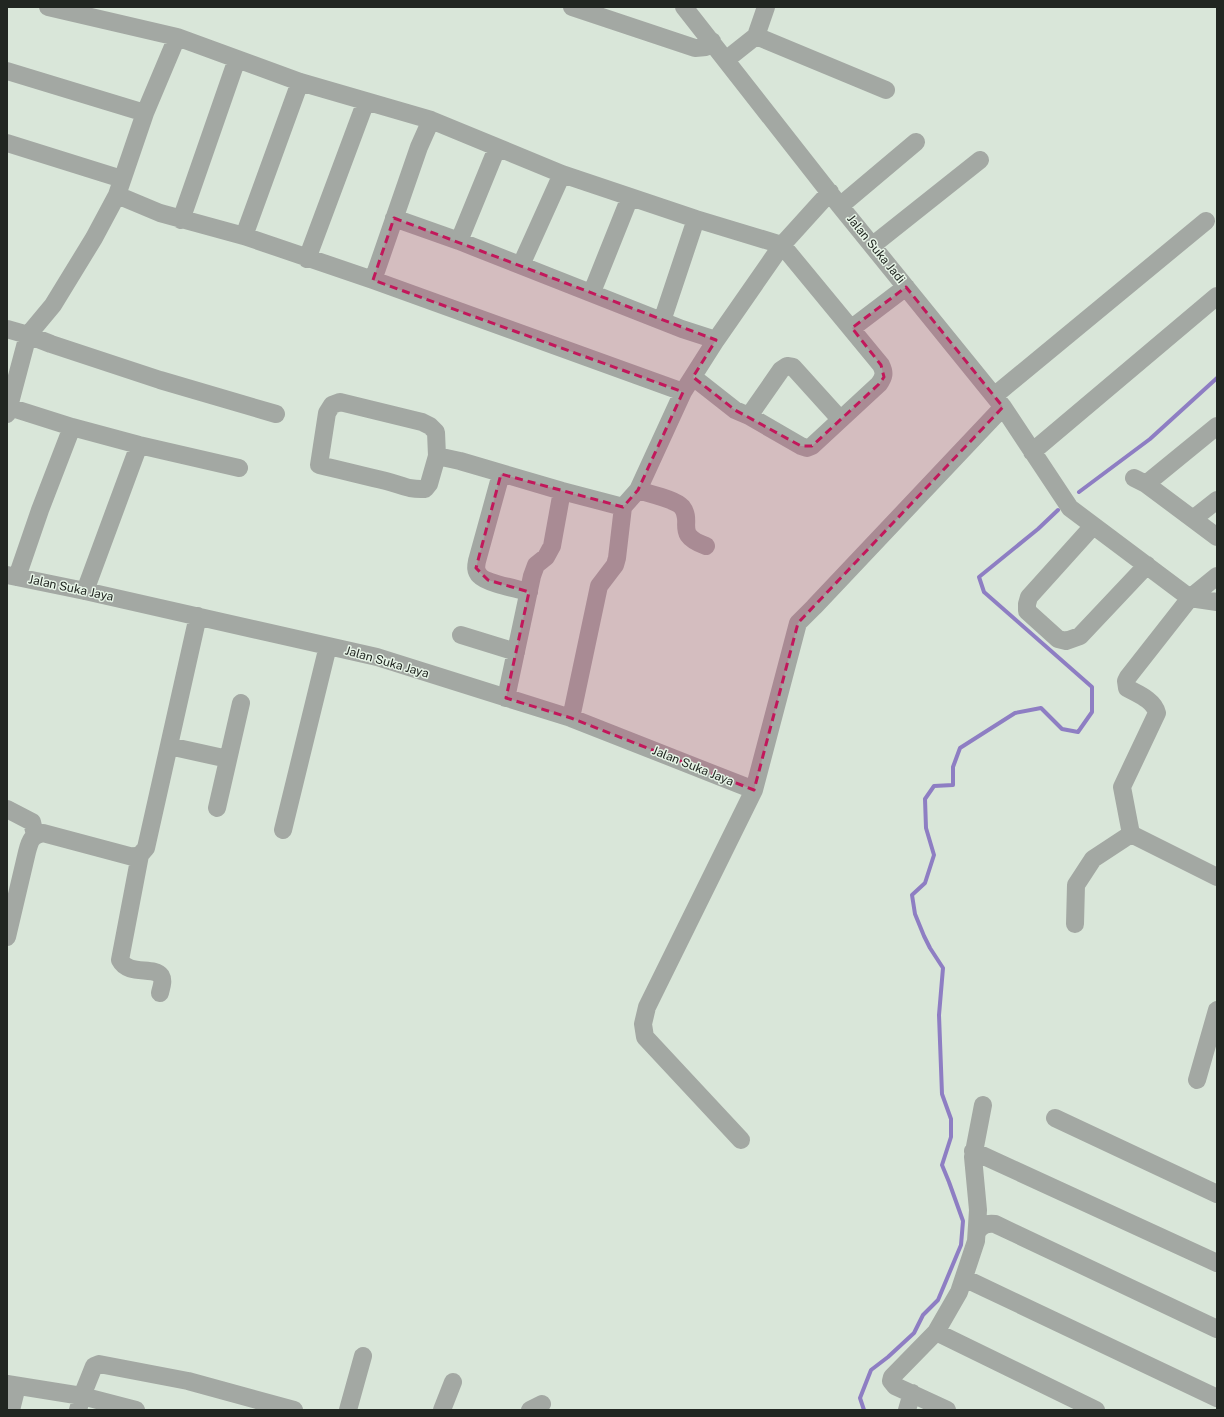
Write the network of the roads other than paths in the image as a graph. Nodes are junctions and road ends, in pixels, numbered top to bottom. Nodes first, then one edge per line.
1 (48, 7) edge
2 (572, 7) edge
3 (684, 7) edge
4 (766, 7) edge
5 (756, 36) junction
6 (177, 37) junction
7 (712, 41) junction
8 (236, 59) junction
9 (727, 60) junction
10 (7, 71) edge
11 (300, 82) junction
12 (886, 90) dead end
13 (366, 101) junction
14 (146, 113) junction
15 (431, 120) junction
16 (916, 142) dead end
17 (7, 143) edge
18 (497, 148) junction
19 (980, 160) dead end
20 (562, 174) junction
21 (119, 187) junction
22 (630, 197) junction
23 (835, 199) junction
24 (394, 218) junction
25 (696, 219) junction
26 (181, 220) junction
27 (1206, 220) dead end
28 (244, 236) junction
29 (459, 241) junction
30 (782, 245) junction
31 (873, 245) junction
32 (307, 259) junction
33 (522, 265) junction
34 (373, 280) junction
35 (906, 287) junction
36 (592, 292) junction
37 (1217, 296) edge
38 (662, 321) junction
39 (852, 328) junction
40 (7, 329) edge
41 (28, 335) junction
42 (716, 340) junction
43 (692, 377) junction
44 (683, 392) junction
45 (9, 402) edge
46 (998, 402) junction
47 (276, 414) dead end
48 (749, 416) junction
49 (840, 419) junction
50 (1217, 426) edge
51 (72, 427) junction
52 (139, 445) junction
53 (1032, 452) junction
54 (437, 456) junction
55 (239, 468) dead end
56 (501, 474) junction
57 (638, 490) junction
58 (562, 491) junction
59 (1217, 500) edge
60 (623, 507) junction
61 (1193, 519) junction
62 (1093, 526) junction
63 (1217, 537) edge
64 (706, 546) dead end
65 (1147, 565) junction
66 (12, 576) edge
67 (1217, 576) edge
68 (85, 591) junction
69 (529, 592) junction
70 (1190, 598) junction
71 (1217, 602) edge
72 (198, 616) junction
73 (461, 635) dead end
74 (328, 646) junction
75 (516, 652) junction
76 (506, 698) junction
77 (241, 703) dead end
78 (571, 718) junction
79 (168, 746) junction
80 (228, 759) junction
81 (754, 790) junction
82 (217, 808) dead end
83 (7, 809) edge
84 (284, 830) dead end
85 (1131, 834) junction
86 (35, 835) junction
87 (140, 855) junction
88 (1217, 877) edge
89 (1075, 924) dead end
90 (7, 937) edge
91 (160, 993) dead end
92 (1217, 1010) edge
93 (1197, 1080) dead end
94 (983, 1105) dead end
95 (1055, 1118) dead end
96 (741, 1140) dead end
97 (974, 1151) junction
98 (1217, 1194) edge
99 (977, 1232) junction
100 (1217, 1263) edge
101 (964, 1278) junction
102 (1217, 1330) edge
103 (936, 1332) junction
104 (364, 1356) dead end
105 (453, 1382) dead end
106 (12, 1385) edge
107 (1217, 1398) edge
108 (910, 1402) edge
109 (80, 1403) edge
110 (11, 1410) edge
111 (136, 1410) edge
112 (294, 1410) edge
113 (348, 1410) edge
114 (442, 1410) edge
115 (947, 1410) edge
116 (1096, 1410) edge

1 - 6 street
2 - 7 street
3 - 7 street, Jalan Suka Jadi
4 - 5 street
5 - 9 street
5 - 12 street
6 - 8 street
6 - 14 street
7 - 9 street, Jalan Suka Jadi
8 - 11 street
8 - 26 street
9 - 23 street, Jalan Suka Jadi
10 - 14 street
11 - 13 street
11 - 28 street
13 - 15 street
13 - 32 street
14 - 21 street
15 - 18 street
15 - 24 street
16 - 23 street
17 - 21 street
18 - 20 street
18 - 29 street
19 - 31 street
20 - 22 street
20 - 33 street
21 - 26 street
21 - 41 street
22 - 25 street
22 - 36 street
23 - 30 street
23 - 31 street, Jalan Suka Jadi
24 - 29 street
24 - 34 street
25 - 30 street
25 - 38 street
26 - 28 street
27 - 46 street
28 - 32 street
29 - 33 street
30 - 39 street
30 - 42 street
31 - 35 street, Jalan Suka Jadi
32 - 34 street
33 - 36 street
34 - 44 street
35 - 39 street
35 - 46 street, Jalan Suka Jadi
36 - 38 street
37 - 53 street
38 - 42 street
39 - 49 street
40 - 41 street
41 - 45 street
41 - 47 street
42 - 43 street
43 - 44 street
43 - 48 street
44 - 57 street
45 - 51 street
46 - 53 street, Jalan Suka Jadi
46 - 81 street
48 - 49 street
48 - 49 street
50 - 61 street
51 - 52 street
51 - 66 street
52 - 55 street
52 - 68 street
53 - 62 street, Jalan Suka Jadi
54 - 54 street
54 - 56 street
56 - 58 street
56 - 69 street
57 - 60 street
57 - 64 street
58 - 60 street
58 - 69 street
59 - 61 street
60 - 78 street
61 - 63 street
62 - 65 street, Jalan Suka Jadi
62 - 65 street
65 - 70 street, Jalan Suka Jadi
66 - 68 street, Jalan Suka Jaya
67 - 70 street
68 - 72 street, Jalan Suka Jaya
69 - 75 street
70 - 71 street
70 - 85 street
72 - 74 street, Jalan Suka Jaya
72 - 79 street
73 - 75 street
74 - 76 street, Jalan Suka Jaya
74 - 84 street
75 - 76 street
76 - 78 street, Jalan Suka Jaya
77 - 80 street
78 - 81 street, Jalan Suka Jaya
79 - 80 street
79 - 87 street
80 - 82 street
81 - 96 street
83 - 86 street
85 - 88 street
85 - 89 street
86 - 87 street
86 - 90 street
87 - 91 street
92 - 93 street
94 - 97 street
95 - 98 street
97 - 99 street
97 - 100 street
99 - 101 street
99 - 102 street
101 - 103 street
101 - 107 street
103 - 108 street
103 - 116 street
104 - 113 street
105 - 114 street
106 - 109 street
106 - 110 street
108 - 115 street
109 - 111 street
109 - 112 street

